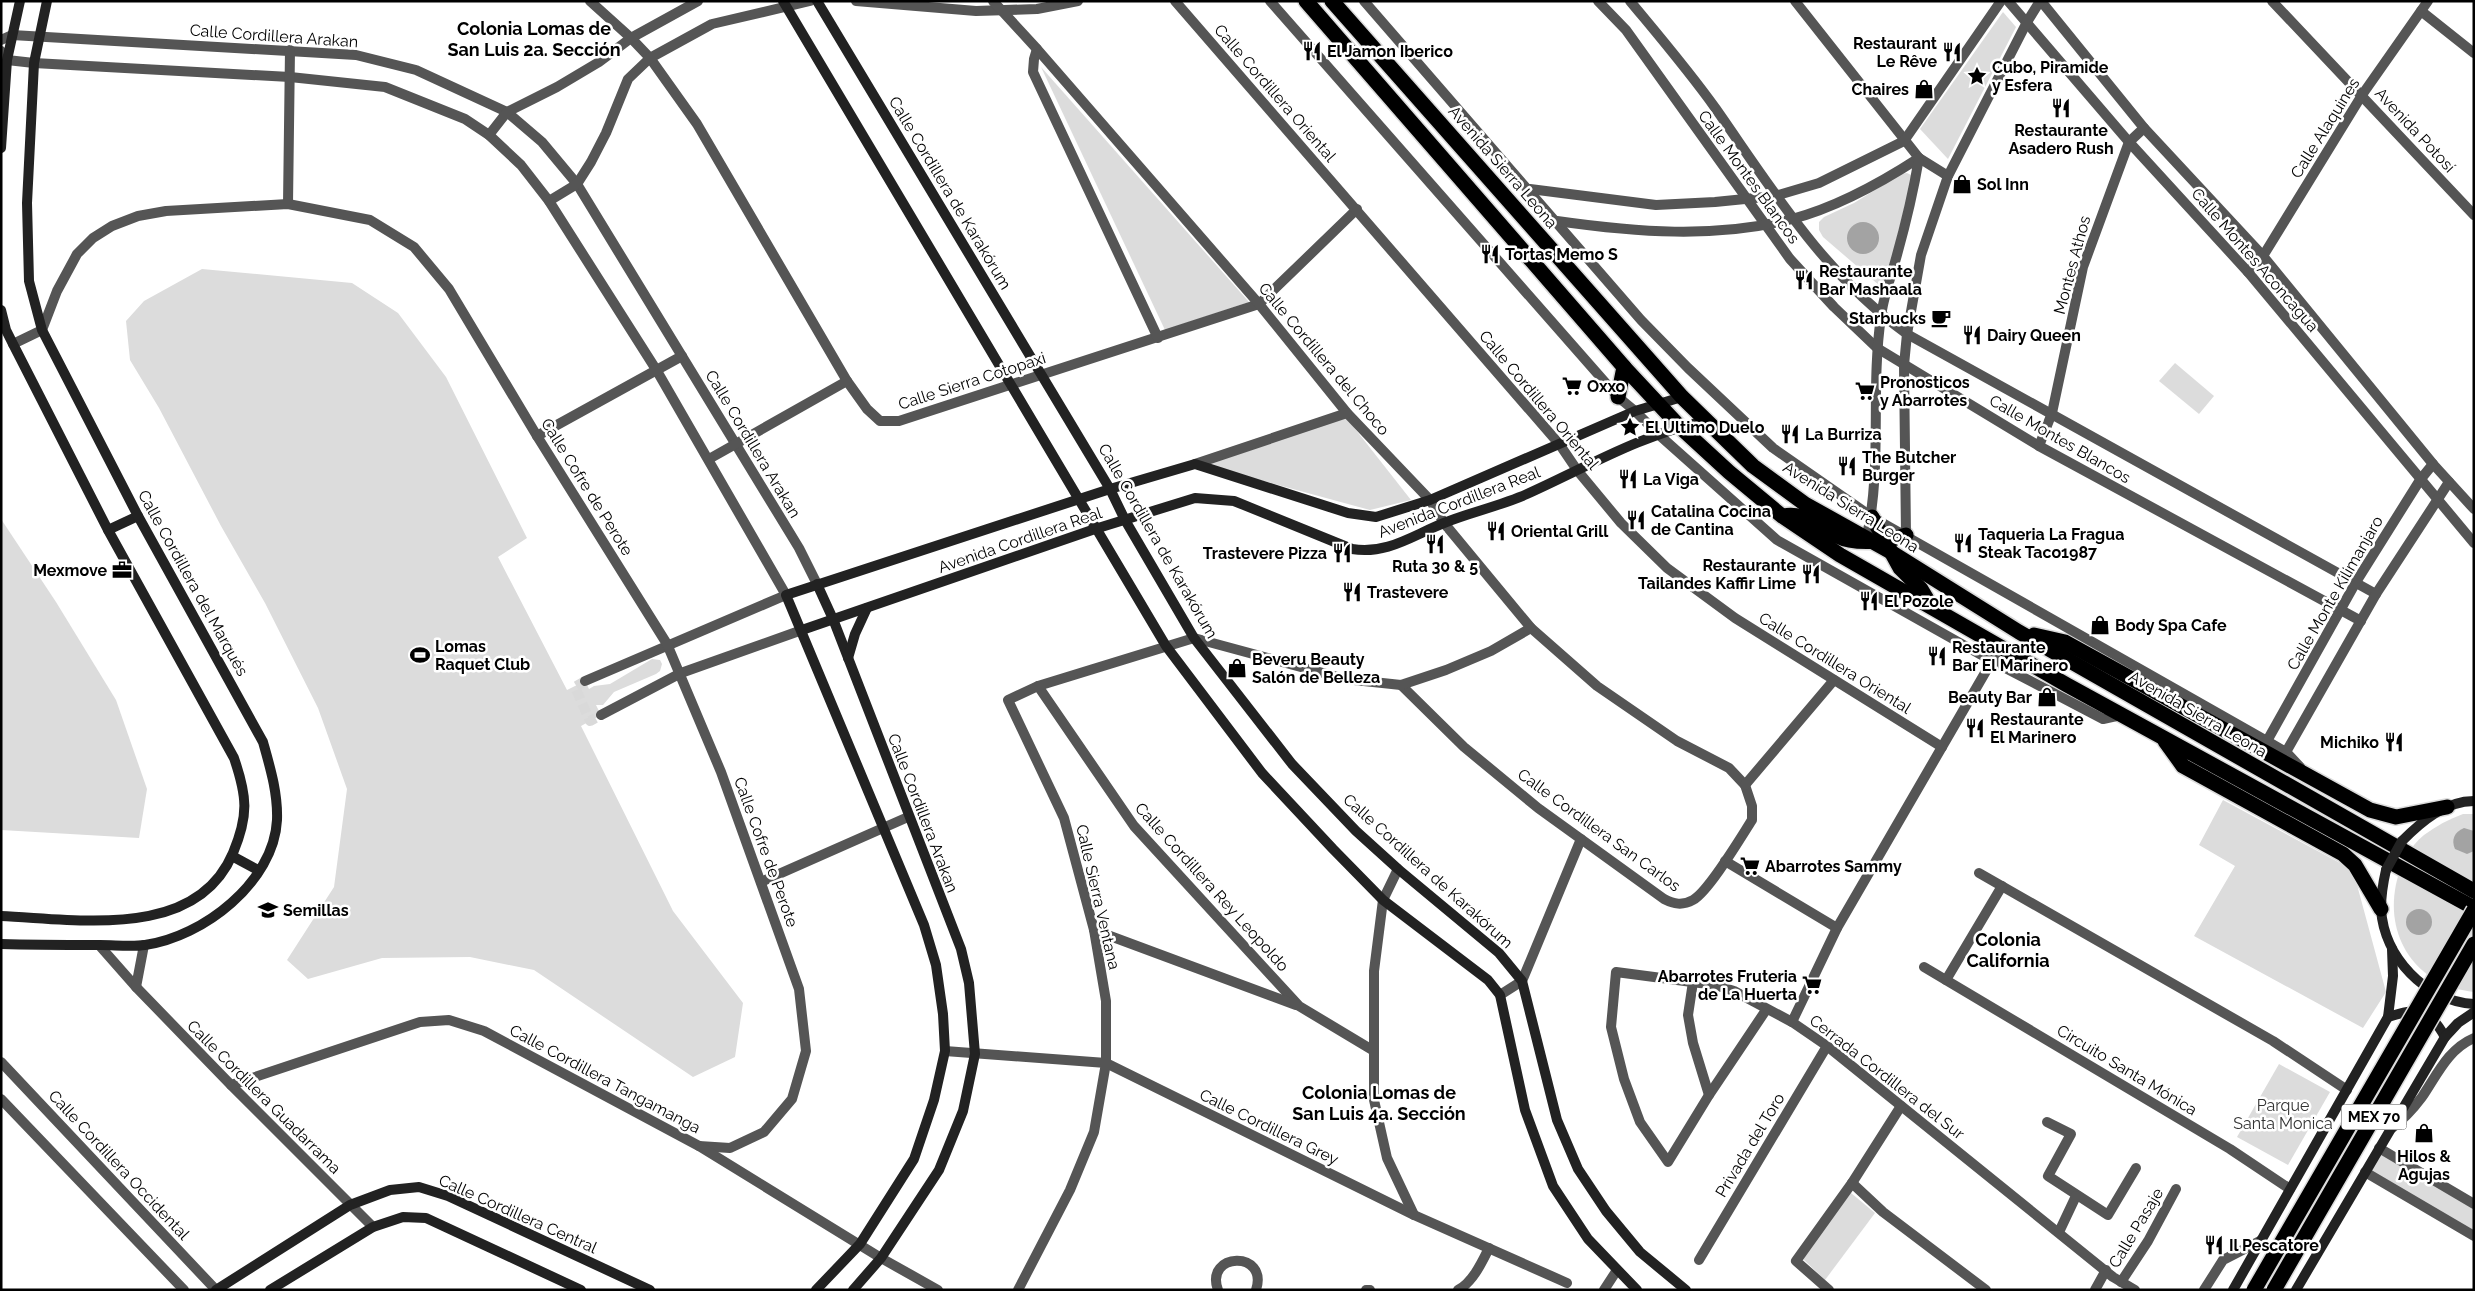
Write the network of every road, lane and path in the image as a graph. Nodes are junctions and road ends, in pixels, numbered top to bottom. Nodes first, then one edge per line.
1 (20, 1) edge
2 (46, 1) edge
3 (590, 1) edge
4 (698, 1) edge
5 (810, 1) edge
6 (817, 1) edge
7 (856, 1) edge
8 (993, 1) edge
9 (1078, 1) edge
10 (1175, 1) edge
11 (1270, 1) edge
12 (1306, 1) edge
13 (1332, 1) edge
14 (1364, 1) edge
15 (1598, 1) edge
16 (1630, 1) edge
17 (1795, 1) edge
18 (2001, 1) edge
19 (2008, 1) edge
20 (2041, 1) edge
21 (2272, 1) edge
22 (2428, 1) edge
23 (785, 3) edge
24 (1003, 10) junction
25 (2421, 11) junction
26 (2027, 22) junction
27 (12, 35) junction
28 (38, 38) junction
29 (630, 38) junction
30 (1, 40) edge
31 (1037, 49) junction
32 (290, 50) junction
33 (2474, 53) edge
34 (4, 56) edge
35 (650, 58) junction
36 (34, 63) junction
37 (290, 77) junction
38 (2362, 95) junction
39 (507, 112) junction
40 (2144, 128) junction
41 (489, 135) junction
42 (1904, 141) junction
43 (2129, 142) junction
44 (1, 148) edge
45 (1919, 158) junction
46 (1948, 176) junction
47 (577, 184) junction
48 (1530, 189) junction
49 (1775, 196) junction
50 (1746, 199) junction
51 (549, 201) junction
52 (288, 204) junction
53 (1357, 209) junction
54 (2474, 215) edge
55 (1793, 219) junction
56 (1557, 221) junction
57 (1766, 224) junction
58 (2263, 256) junction
59 (2248, 272) junction
60 (1259, 304) junction
61 (1, 310) edge
62 (1881, 315) junction
63 (42, 330) junction
64 (1907, 334) junction
65 (1158, 338) junction
66 (13, 344) junction
67 (1878, 348) junction
68 (682, 356) junction
69 (1904, 366) junction
70 (1624, 367) junction
71 (657, 371) junction
72 (1042, 374) junction
73 (848, 381) junction
74 (1013, 386) junction
75 (1682, 397) junction
76 (1618, 398) junction
77 (1661, 405) junction
78 (1636, 411) junction
79 (1346, 413) junction
80 (2052, 413) junction
81 (1701, 422) junction
82 (1680, 427) junction
83 (1658, 434) junction
84 (536, 436) junction
85 (734, 445) junction
86 (1560, 445) junction
87 (2039, 446) junction
88 (709, 459) junction
89 (1195, 464) junction
90 (2433, 464) junction
91 (1577, 470) junction
92 (2420, 480) junction
93 (2449, 482) junction
94 (1110, 489) junction
95 (2437, 499) junction
96 (1078, 500) junction
97 (1430, 500) junction
98 (2474, 509) edge
99 (138, 516) junction
100 (1782, 516) junction
101 (1872, 517) junction
102 (1125, 520) junction
103 (1444, 523) junction
104 (1096, 529) junction
105 (108, 530) junction
106 (1906, 534) junction
107 (1866, 540) junction
108 (2474, 543) edge
109 (1887, 546) junction
110 (2356, 582) junction
111 (817, 584) junction
112 (2376, 594) junction
113 (786, 595) junction
114 (1931, 606) junction
115 (867, 608) junction
116 (2340, 611) junction
117 (833, 619) junction
118 (2361, 621) junction
119 (1531, 628) junction
120 (802, 630) junction
121 (2019, 632) junction
122 (1194, 638) junction
123 (667, 644) junction
124 (1166, 646) junction
125 (2000, 647) junction
126 (848, 658) junction
127 (1992, 661) junction
128 (681, 673) junction
129 (1834, 680) junction
130 (585, 682) dead end
131 (1402, 685) junction
132 (1038, 686) junction
133 (601, 715) dead end
134 (2121, 715) junction
135 (2162, 737) junction
136 (2267, 741) junction
137 (1942, 747) junction
138 (2286, 752) junction
139 (2313, 780) junction
140 (1745, 785) junction
141 (2472, 799) edge
142 (2447, 807) junction
143 (908, 817) junction
144 (882, 827) junction
145 (1581, 839) junction
146 (232, 856) junction
147 (1725, 860) junction
148 (1398, 869) junction
149 (258, 870) junction
150 (1979, 873) dead end
151 (761, 882) junction
152 (2002, 886) junction
153 (2474, 891) edge
154 (1383, 900) junction
155 (2381, 909) junction
156 (2474, 909) edge
157 (1, 916) edge
158 (1837, 928) junction
159 (1094, 930) junction
160 (1, 944) edge
161 (2474, 944) edge
162 (99, 945) junction
163 (144, 945) junction
164 (2392, 949) junction
165 (1924, 967) dead end
166 (1946, 980) junction
167 (1522, 981) junction
168 (1693, 982) junction
169 (136, 987) junction
170 (1500, 995) junction
171 (2474, 1004) edge
172 (1299, 1006) junction
173 (1766, 1010) junction
174 (2474, 1012) edge
175 (2388, 1017) junction
176 (1792, 1022) junction
177 (2445, 1037) junction
178 (2474, 1038) edge
179 (1828, 1046) junction
180 (945, 1051) junction
181 (1374, 1051) junction
182 (975, 1054) junction
183 (1, 1062) edge
184 (1106, 1063) junction
185 (231, 1085) junction
186 (2347, 1090) junction
187 (1709, 1095) junction
188 (1, 1099) edge
189 (1901, 1106) junction
190 (2047, 1122) dead end
191 (2390, 1131) junction
192 (698, 1146) junction
193 (2379, 1148) junction
194 (2136, 1168) dead end
195 (2365, 1172) junction
196 (1852, 1183) junction
197 (2176, 1189) dead end
198 (2290, 1189) junction
199 (2076, 1196) junction
200 (2474, 1204) edge
201 (350, 1205) junction
202 (1414, 1215) junction
203 (373, 1227) junction
204 (2059, 1232) junction
205 (2474, 1236) edge
206 (2260, 1241) junction
207 (860, 1244) junction
208 (1489, 1248) junction
209 (881, 1258) junction
210 (1699, 1260) dead end
211 (1617, 1270) junction
212 (2106, 1270) junction
213 (2121, 1282) junction
214 (1567, 1283) dead end
215 (184, 1290) edge
216 (216, 1290) edge
217 (270, 1290) edge
218 (581, 1290) edge
219 (650, 1290) edge
220 (816, 1290) edge
221 (853, 1290) edge
222 (938, 1290) edge
223 (1018, 1290) edge
224 (1218, 1290) edge
225 (1256, 1290) edge
226 (1366, 1290) edge
227 (1370, 1290) edge
228 (1458, 1290) edge
229 (1604, 1290) edge
230 (1637, 1290) edge
231 (1686, 1290) edge
232 (1829, 1290) edge
233 (1986, 1290) edge
234 (2095, 1290) edge
235 (2135, 1290) edge
236 (2204, 1290) edge
237 (2233, 1290) edge
238 (2254, 1290) edge
239 (2274, 1290) edge
240 (2296, 1290) edge

1 - 27 street
2 - 28 street
3 - 29 street, Calle Sierra Cotopaxi
4 - 29 street
5 - 23 street
6 - 72 street, Calle Cordillera de Karakórum
7 - 24 street
8 - 24 street, Calle Cordillera del Choco
9 - 24 street
10 - 53 street, Calle Cordillera Oriental
11 - 76 street
12 - 70 highway
13 - 75 highway, Avenida Sierra Leona
14 - 48 street, Avenida Sierra Leona
15 - 50 street, Calle Montes Blancos
16 - 49 street, Calle Montes Blancos
17 - 42 street
18 - 42 street
19 - 26 street, Calle Montes Aconcagua
20 - 26 street
20 - 40 street, Calle Montes Aconcagua
21 - 38 street, Avenida Potosí
22 - 25 street, Calle Alaquines
23 - 35 street
23 - 74 street
24 - 31 street, Calle Cordillera del Choco
25 - 33 street
25 - 38 street, Calle Alaquines
26 - 43 street, Calle Montes Aconcagua
26 - 46 street
27 - 28 street, Calle Cordillera Arakan
27 - 30 street
27 - 34 street
28 - 32 street, Calle Cordillera Arakan
28 - 36 street, Calle Cordillera del Marqués
29 - 35 street, Calle Sierra Cotopaxi
29 - 39 street
31 - 60 street, Calle Cordillera del Choco
31 - 65 street
32 - 37 street
32 - 39 street, Calle Cordillera Arakan
34 - 36 street
34 - 44 street
35 - 47 street
35 - 73 street, Calle Sierra Cotopaxi
36 - 37 street
36 - 63 street, Calle Cordillera del Marqués
37 - 41 street
37 - 52 street
38 - 54 street, Avenida Potosí
38 - 58 street, Calle Alaquines
39 - 41 street
39 - 47 street, Calle Cordillera Arakan
40 - 43 street, Montes Athos
40 - 58 street, Calle Montes Aconcagua
41 - 51 street
42 - 45 street
42 - 49 street
43 - 59 street, Calle Montes Aconcagua
43 - 80 street, Montes Athos
45 - 46 street
45 - 55 street
45 - 62 street
46 - 64 street
47 - 51 street
47 - 68 street, Calle Cordillera Arakan
48 - 50 street
48 - 56 street, Avenida Sierra Leona
49 - 50 street
49 - 55 street, Calle Montes Blancos
50 - 57 street, Calle Montes Blancos
51 - 71 street
52 - 63 street, Calle Cofre de Perote
52 - 84 street, Calle Cofre de Perote
53 - 60 street, Calle Sierra Cotopaxi
53 - 86 street, Calle Cordillera Oriental
55 - 57 street
55 - 62 street, Calle Montes Blancos
56 - 57 street
56 - 101 street, Avenida Sierra Leona
57 - 67 street, Calle Montes Blancos
58 - 59 street, Calle Alaquines
58 - 90 street, Calle Montes Aconcagua
59 - 92 street, Calle Montes Aconcagua
60 - 65 street, Calle Sierra Cotopaxi
60 - 79 street, Calle Cordillera del Choco
61 - 66 street
62 - 64 street, Calle Montes Blancos
62 - 67 street
63 - 66 street
63 - 99 street, Calle Cordillera del Marqués
64 - 69 street
64 - 80 street, Calle Montes Blancos
65 - 72 street, Calle Sierra Cotopaxi
66 - 105 street
67 - 69 street, Calle Montes Blancos
67 - 101 street
68 - 71 street
68 - 85 street, Calle Cordillera Arakan
69 - 87 street, Calle Montes Blancos
69 - 106 street
70 - 76 highway
70 - 77 highway
71 - 84 street
71 - 88 street
72 - 74 street, Calle Sierra Cotopaxi
72 - 94 street, Calle Cordillera de Karakórum
73 - 74 street, Calle Sierra Cotopaxi
73 - 85 street
74 - 96 street
75 - 77 street, Avenida Cordillera Real
75 - 81 highway, Avenida Sierra Leona
76 - 78 street
77 - 78 street, Avenida Cordillera Real
77 - 81 highway
77 - 82 highway
78 - 83 street
78 - 86 street, Avenida Cordillera Real
79 - 89 street, Avenida Cordillera Real
79 - 97 street, Calle Cordillera del Choco
80 - 87 street, Montes Athos
80 - 110 street, Calle Montes Blancos
81 - 82 street, Avenida Cordillera Real
81 - 107 highway, Avenida Sierra Leona
82 - 83 street, Avenida Cordillera Real
82 - 100 highway
83 - 91 street, Avenida Cordillera Real
83 - 127 street
84 - 123 street, Calle Cofre de Perote
85 - 88 street
85 - 111 street, Calle Cordillera Arakan
86 - 91 street, Calle Cordillera Oriental
86 - 97 street, Avenida Cordillera Real
87 - 116 street, Calle Montes Blancos
88 - 113 street
89 - 94 street, Avenida Cordillera Real
89 - 97 street, Avenida Cordillera Real
90 - 92 street, Calle Monte Kilimanjaro
90 - 93 street, Calle Montes Aconcagua
91 - 103 street, Avenida Cordillera Real
91 - 129 street, Calle Cordillera Oriental
92 - 95 street, Calle Montes Aconcagua
92 - 110 street, Calle Monte Kilimanjaro
93 - 95 street
93 - 98 street, Calle Montes Aconcagua
94 - 96 street, Avenida Cordillera Real
94 - 102 street, Calle Cordillera de Karakórum
95 - 108 street, Calle Montes Aconcagua
95 - 112 street
96 - 104 street
96 - 111 street, Avenida Cordillera Real
97 - 103 street, Calle Cordillera del Choco
99 - 105 street
99 - 149 street, Calle Cordillera del Marqués
100 - 107 highway
100 - 114 highway
101 - 106 street, Avenida Sierra Leona
101 - 107 street
101 - 109 highway
102 - 103 street, Avenida Cordillera Real
102 - 104 street, Avenida Cordillera Real
102 - 122 street, Calle Cordillera de Karakórum
103 - 119 street, Calle Cordillera del Choco
104 - 115 street, Avenida Cordillera Real
104 - 124 street
105 - 146 street
106 - 109 highway
106 - 136 street, Avenida Sierra Leona
107 - 109 highway, Avenida Sierra Leona
109 - 114 highway
109 - 121 highway, Avenida Sierra Leona
110 - 112 street, Calle Montes Blancos
110 - 116 street, Calle Monte Kilimanjaro
111 - 113 street, Avenida Cordillera Real
111 - 117 street, Calle Cordillera Arakan
112 - 118 street
113 - 120 street
113 - 123 street, Avenida Cordillera Real
114 - 125 highway
115 - 117 street, Avenida Cordillera Real
115 - 126 street
116 - 118 street, Calle Montes Blancos
116 - 136 street, Calle Monte Kilimanjaro
117 - 120 street, Avenida Cordillera Real
117 - 126 street, Calle Cordillera Arakan
118 - 138 street
119 - 131 street
119 - 140 street, Calle Cordillera del Choco
120 - 128 street, Avenida Cordillera Real
120 - 144 street
121 - 139 highway
121 - 153 highway, Avenida Sierra Leona
122 - 124 street, Calle Sierra Ventana
122 - 131 street
122 - 148 street, Calle Cordillera de Karakórum
123 - 128 street, Calle Cofre de Perote
123 - 130 street, Avenida Cordillera Real
124 - 132 street, Calle Sierra Ventana
124 - 154 street
125 - 127 street, Cerrada Cordillera del Sur
125 - 134 highway
126 - 143 street, Calle Cordillera Arakan
127 - 134 street
127 - 137 street, Cerrada Cordillera del Sur
128 - 133 street, Avenida Cordillera Real
128 - 151 street, Calle Cofre de Perote
129 - 137 street, Calle Cordillera Oriental
129 - 140 street
131 - 145 street, Calle Cordillera San Carlos
132 - 159 street, Calle Sierra Ventana
132 - 172 street, Calle Cordillera Rey Leopoldo
134 - 135 highway
135 - 155 highway
135 - 156 highway
136 - 138 street, Avenida Sierra Leona
137 - 158 street, Cerrada Cordillera del Sur
138 - 139 street, Avenida Sierra Leona
139 - 142 highway
140 - 147 street, Calle Cordillera del Choco
141 - 142 street
142 - 155 street, bridge
143 - 144 street
143 - 182 street, Calle Cordillera Arakan
144 - 151 street
144 - 180 street
145 - 147 street, Calle Cordillera San Carlos
145 - 167 street
146 - 149 street
146 - 157 street
147 - 158 street
148 - 154 street
148 - 167 street, Calle Cordillera de Karakórum
149 - 163 street, Calle Cordillera del Marqués
150 - 152 street
151 - 192 street, Calle Cofre de Perote
152 - 166 street
152 - 186 street
154 - 170 street
154 - 181 street
155 - 164 street
156 - 238 highway, MEX 70, bridge
158 - 176 street, Cerrada Cordillera del Sur
159 - 172 street, Calle Cordillera Rey Leopoldo
159 - 184 street, Calle Sierra Ventana
160 - 162 street, Calle Cordillera del Marqués
161 - 239 highway, MEX 70, bridge
162 - 163 street, Calle Cordillera del Marqués
162 - 169 street, Calle Cordillera Guadarrama
163 - 169 street
164 - 171 street
164 - 175 street
165 - 166 street, Circuito Santa Mónica
166 - 198 street, Circuito Santa Mónica
167 - 170 street
167 - 231 street, Calle Cordillera de Karakórum
168 - 173 street
168 - 187 street
168 - 187 street
169 - 185 street, Calle Cordillera Guadarrama
170 - 211 street
172 - 181 street, Calle Cordillera Rey Leopoldo
173 - 176 street
173 - 187 street
174 - 177 street
175 - 177 street
175 - 186 street
176 - 179 street, Cerrada Cordillera del Sur
177 - 191 street
178 - 191 street
179 - 189 street, Cerrada Cordillera del Sur
179 - 210 street, Privada del Toro
180 - 182 street, Calle Cordillera Grey
180 - 207 street
181 - 202 street
182 - 184 street, Calle Cordillera Grey
182 - 209 street, Calle Cordillera Arakan
183 - 216 street, Calle Cordillera Occidental
184 - 202 street, Calle Cordillera Grey
184 - 223 street, Calle Sierra Ventana
185 - 192 street, Calle Cordillera Tangamanga
185 - 201 street, Calle Cordillera Guadarrama
186 - 198 street
188 - 215 street
189 - 196 street
189 - 204 street, Cerrada Cordillera del Sur
190 - 199 street
191 - 193 street
192 - 207 street, Calle Cordillera Tangamanga
193 - 195 street
193 - 200 street
194 - 199 street
195 - 205 street
195 - 240 street
196 - 232 street
196 - 233 street
197 - 213 street, Calle Pasaje
198 - 206 street
199 - 204 street
201 - 203 street, Calle Cordillera Guadarrama
201 - 216 street, Calle Cordillera Central
201 - 219 street, Calle Cordillera Central
202 - 208 street, Calle Cordillera Grey
203 - 217 street
203 - 218 street
204 - 212 street, Cerrada Cordillera del Sur
206 - 236 street
206 - 237 street
207 - 209 street, Calle Cordillera Tangamanga
207 - 220 street
208 - 214 street, Calle Cordillera Grey
208 - 228 street
209 - 221 street, Calle Cordillera Arakan
209 - 222 street, Calle Cordillera Tangamanga
211 - 229 street
211 - 230 street
212 - 213 street, Cerrada Cordillera del Sur
212 - 234 street
213 - 235 street, Cerrada Cordillera del Sur
224 - 225 street
226 - 227 street

